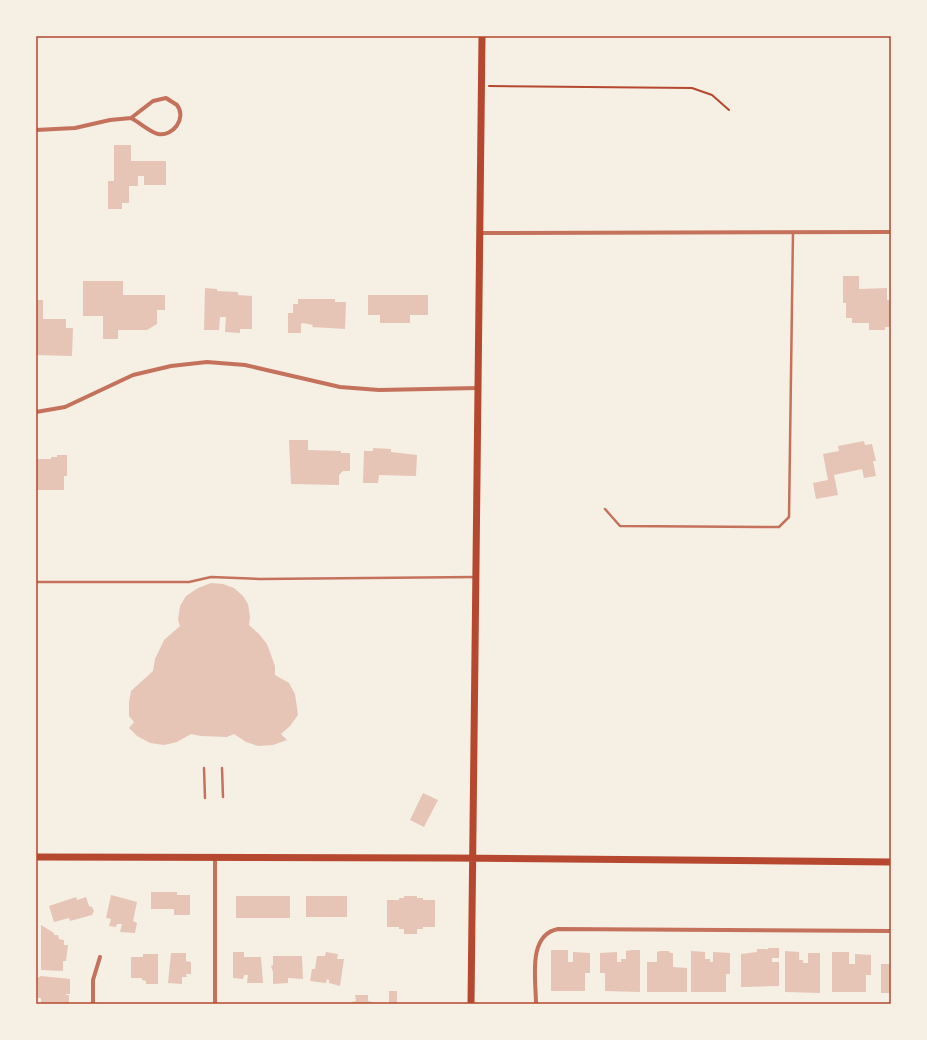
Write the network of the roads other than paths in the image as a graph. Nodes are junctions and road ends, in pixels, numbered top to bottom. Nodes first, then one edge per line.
1 (482, 36) edge
2 (131, 118) junction
3 (36, 130) edge
4 (793, 232) junction
5 (891, 232) edge
6 (480, 233) junction
7 (478, 388) junction
8 (36, 412) edge
9 (605, 509) dead end
10 (475, 577) junction
11 (36, 582) edge
12 (204, 768) dead end
13 (222, 768) dead end
14 (223, 797) dead end
15 (205, 798) dead end
16 (36, 857) edge
17 (215, 858) junction
18 (471, 858) junction
19 (891, 862) edge
20 (891, 931) edge
21 (100, 957) dead end
22 (94, 1004) edge
23 (215, 1004) edge
24 (470, 1004) edge
25 (536, 1004) edge

1 - 6 main road
2 - 2 street
2 - 3 street
4 - 5 street
4 - 6 street
4 - 9 lane
6 - 7 main road
7 - 8 street
7 - 10 main road
10 - 11 lane
10 - 18 main road
12 - 15 lane
13 - 14 lane
16 - 17 main road
17 - 18 main road
17 - 23 street
18 - 19 main road
18 - 24 main road
20 - 25 street
21 - 22 street

